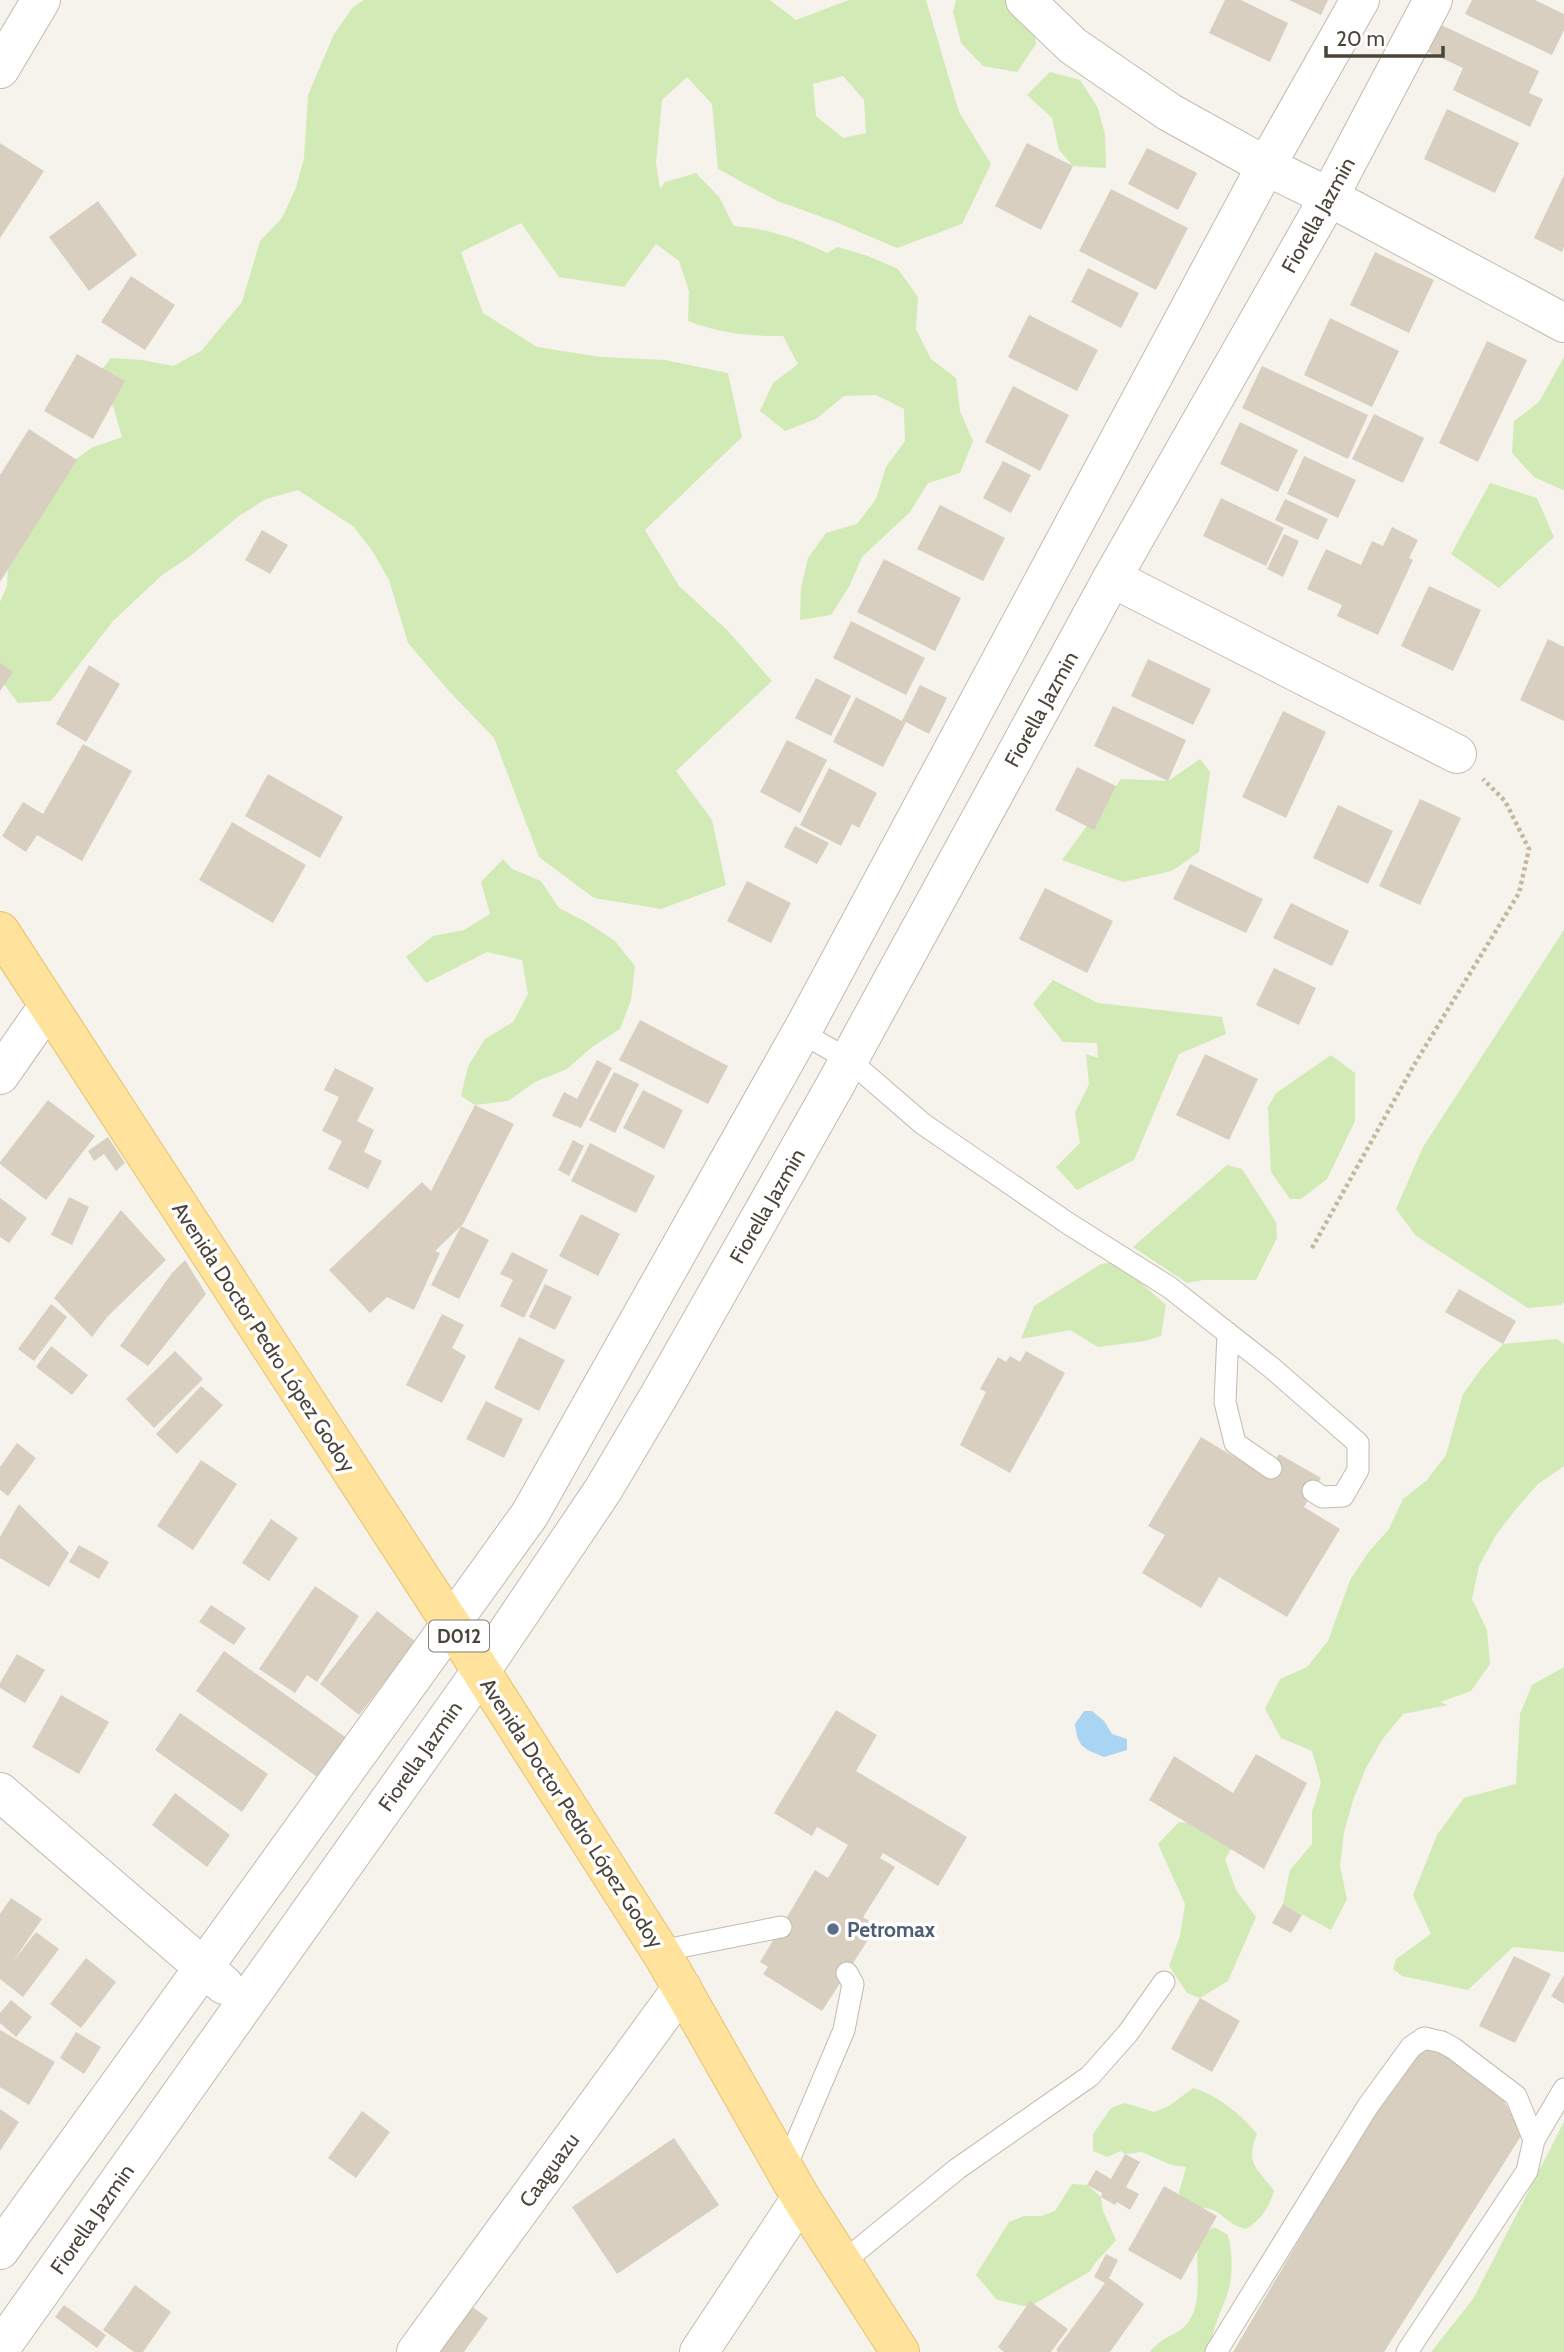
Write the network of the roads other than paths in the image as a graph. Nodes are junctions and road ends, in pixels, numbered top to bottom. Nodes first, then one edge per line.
1 (41, 0) edge
2 (1025, 0) edge
3 (1360, 0) edge
4 (1433, 0) edge
5 (0, 69) edge
6 (1266, 166) junction
7 (1329, 197) junction
8 (1564, 323) edge
9 (1112, 578) junction
10 (1457, 754) road end
11 (0, 931) edge
12 (48, 1006) junction
13 (802, 1033) junction
14 (849, 1060) junction
15 (0, 1075) edge
16 (1228, 1333) junction
17 (1271, 1468) dead end
18 (1312, 1492) dead end
19 (451, 1624) junction
20 (481, 1671) junction
21 (0, 1792) edge
22 (781, 1927) dead end
23 (660, 1951) junction
24 (204, 1969) junction
25 (847, 1973) dead end
26 (1164, 1982) dead end
27 (682, 1988) junction
28 (246, 2004) junction
29 (1564, 2089) edge
30 (1534, 2140) junction
31 (793, 2183) junction
32 (0, 2250) edge
33 (843, 2262) junction
34 (0, 2349) edge
35 (416, 2352) edge
36 (699, 2352) edge
37 (900, 2352) edge
38 (1216, 2352) edge
39 (1407, 2352) edge

1 - 5 street
2 - 6 street
3 - 6 street
4 - 7 street, Fiorella Jazmin
6 - 7 street
6 - 13 street
7 - 8 street
7 - 9 street, Fiorella Jazmin
9 - 10 street
9 - 14 street, Fiorella Jazmin
11 - 12 main road, Avenida Doctor Pedro López Godoy / D012
12 - 15 street
12 - 19 main road, Avenida Doctor Pedro López Godoy / D012
13 - 14 lane
13 - 19 street
14 - 16 lane
14 - 20 street, Fiorella Jazmin
16 - 17 lane
16 - 18 lane
19 - 20 main road, Avenida Doctor Pedro López Godoy / D012
19 - 24 street
20 - 23 main road, Avenida Doctor Pedro López Godoy / D012
20 - 28 street, Fiorella Jazmin
21 - 24 street
22 - 23 lane
23 - 27 main road, Avenida Doctor Pedro López Godoy / D012
24 - 28 street
24 - 32 street
25 - 31 lane
26 - 33 lane
27 - 31 main road, Avenida Doctor Pedro López Godoy / D012
27 - 35 street, Caaguazu
28 - 34 street, Fiorella Jazmin
29 - 30 lane
30 - 38 lane
30 - 39 lane
31 - 33 main road, Avenida Doctor Pedro López Godoy / D012
31 - 36 street
33 - 37 main road, Avenida Doctor Pedro López Godoy / D012

